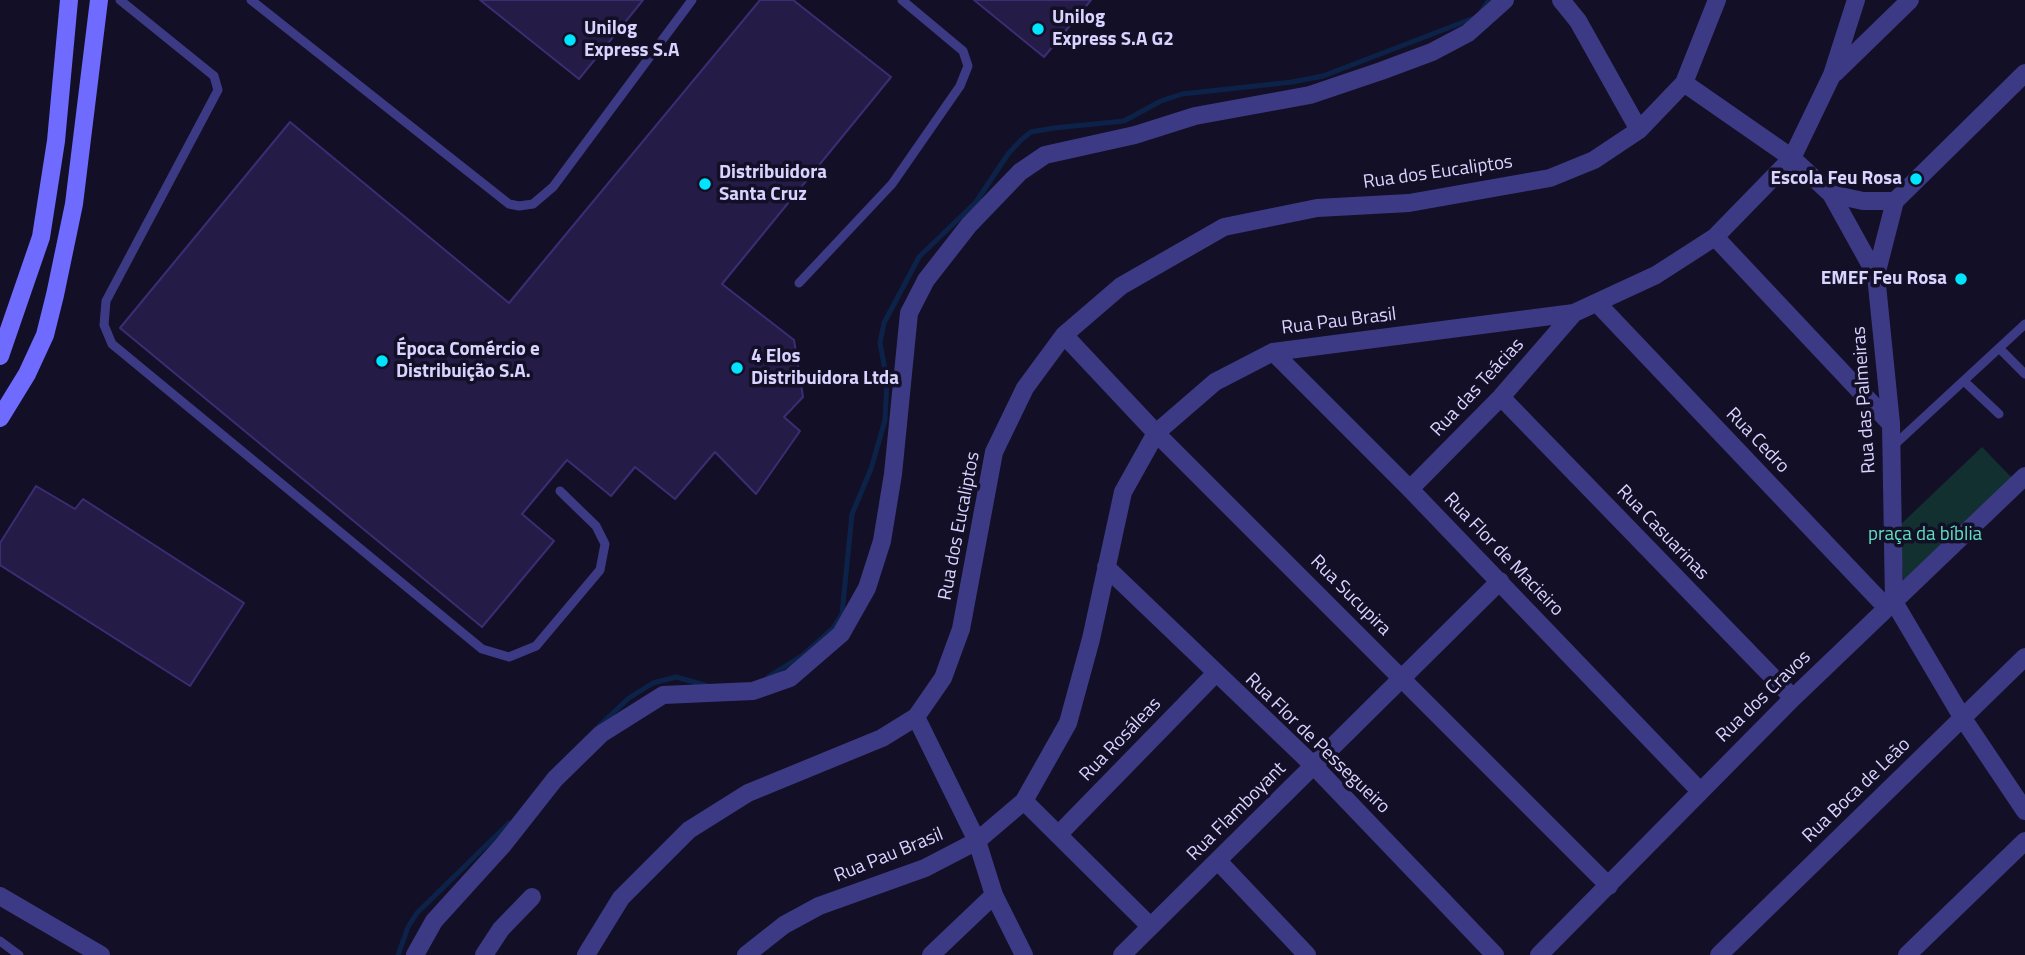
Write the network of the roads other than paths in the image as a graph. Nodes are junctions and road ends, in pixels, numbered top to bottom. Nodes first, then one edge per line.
1 (69, 0) edge
2 (99, 0) edge
3 (120, 0) edge
4 (251, 0) edge
5 (692, 0) edge
6 (902, 0) edge
7 (1505, 0) edge
8 (1562, 0) edge
9 (1717, 0) edge
10 (1856, 0) edge
11 (1910, 0) edge
12 (2025, 73) edge
13 (1832, 75) junction
14 (1684, 83) junction
15 (1639, 131) junction
16 (1792, 158) junction
17 (1831, 194) junction
18 (1895, 201) junction
19 (1715, 237) junction
20 (1876, 275) junction
21 (799, 283) dead end
22 (1597, 303) junction
23 (1574, 313) junction
24 (2025, 324) edge
25 (1064, 335) junction
26 (2000, 349) junction
27 (1273, 352) junction
28 (0, 356) edge
29 (2025, 374) edge
30 (1965, 382) junction
31 (1501, 397) junction
32 (1999, 414) dead end
33 (0, 418) edge
34 (1891, 424) junction
35 (1156, 433) junction
36 (1891, 448) junction
37 (2025, 476) edge
38 (1410, 489) junction
39 (560, 491) dead end
40 (1106, 567) junction
41 (1500, 582) junction
42 (1891, 605) junction
43 (2025, 657) edge
44 (1215, 674) junction
45 (1403, 679) junction
46 (1793, 698) junction
47 (1962, 717) junction
48 (916, 718) junction
49 (1314, 766) junction
50 (1699, 790) junction
51 (1024, 801) junction
52 (2025, 811) edge
53 (1058, 835) junction
54 (977, 841) junction
55 (2025, 841) edge
56 (1218, 861) junction
57 (1609, 886) junction
58 (994, 895) junction
59 (0, 896) edge
60 (533, 897) dead end
61 (1150, 926) junction
62 (0, 941) edge
63 (19, 955) edge
64 (101, 955) edge
65 (415, 955) edge
66 (484, 955) edge
67 (586, 955) edge
68 (746, 955) edge
69 (931, 955) edge
70 (1024, 955) edge
71 (1122, 955) edge
72 (1307, 955) edge
73 (1495, 955) edge
74 (1539, 955) edge
75 (1719, 955) edge
76 (1907, 955) edge

1 - 28 main road
2 - 33 main road
3 - 39 lane
4 - 5 lane
6 - 21 lane
7 - 65 street
8 - 15 street
9 - 14 street, Rua dos Eucaliptos
10 - 13 street, Rua Pau Brasil
11 - 13 street
12 - 18 street
13 - 16 street, Rua Pau Brasil
14 - 15 street, Rua dos Eucaliptos
14 - 16 street
15 - 25 street, Rua dos Eucaliptos
16 - 17 street
16 - 19 street, Rua Pau Brasil
17 - 18 street
17 - 20 street
18 - 20 street, Rua das Palmeiras
19 - 22 street, Rua Pau Brasil
19 - 34 street
20 - 34 street, Rua das Palmeiras
22 - 23 street, Rua Pau Brasil
22 - 42 street, Rua Cedro
23 - 27 street, Rua Pau Brasil
23 - 31 street, Rua das Teácias
24 - 26 lane
25 - 35 street, Rua Sucupira
25 - 48 street, Rua dos Eucaliptos
26 - 29 lane
26 - 30 lane
27 - 35 street, Rua Pau Brasil
27 - 38 street, Rua Flor de Macieiro
30 - 32 lane
30 - 36 lane
31 - 38 street, Rua das Teácias
31 - 46 street, Rua Casuarinas
34 - 36 street, Rua das Palmeiras
35 - 40 street, Rua Pau Brasil
35 - 45 street, Rua Sucupira
36 - 42 street, Rua das Palmeiras
37 - 42 street, Rua dos Cravos
38 - 41 street, Rua Flor de Macieiro
40 - 44 street, Rua Flor de Pessegueiro
40 - 51 street, Rua Pau Brasil
41 - 45 street, Rua Flamboyant
41 - 50 street, Rua Flor de Macieiro
42 - 46 street, Rua dos Cravos
42 - 47 street, Rua das Palmeiras
43 - 47 street, Rua Boca de Leão
44 - 49 street, Rua Flor de Pessegueiro
44 - 53 street, Rua Rosáleas
45 - 49 street, Rua Flamboyant
45 - 57 street, Rua Sucupira
46 - 50 street, Rua dos Cravos
47 - 52 street, Rua das Palmeiras
47 - 75 street, Rua Boca de Leão
48 - 54 street
48 - 67 street, Rua dos Eucaliptos
49 - 56 street, Rua Flamboyant
49 - 73 street, Rua Flor de Pessegueiro
50 - 57 street, Rua dos Cravos
51 - 53 street
51 - 54 street, Rua Pau Brasil
53 - 61 street
54 - 58 street
54 - 68 street, Rua Pau Brasil
55 - 76 street
56 - 61 street, Rua Flamboyant
56 - 72 street
57 - 74 street, Rua dos Cravos
58 - 69 street
58 - 70 street
59 - 64 street
60 - 66 street
61 - 71 street, Rua Flamboyant
62 - 63 lane

